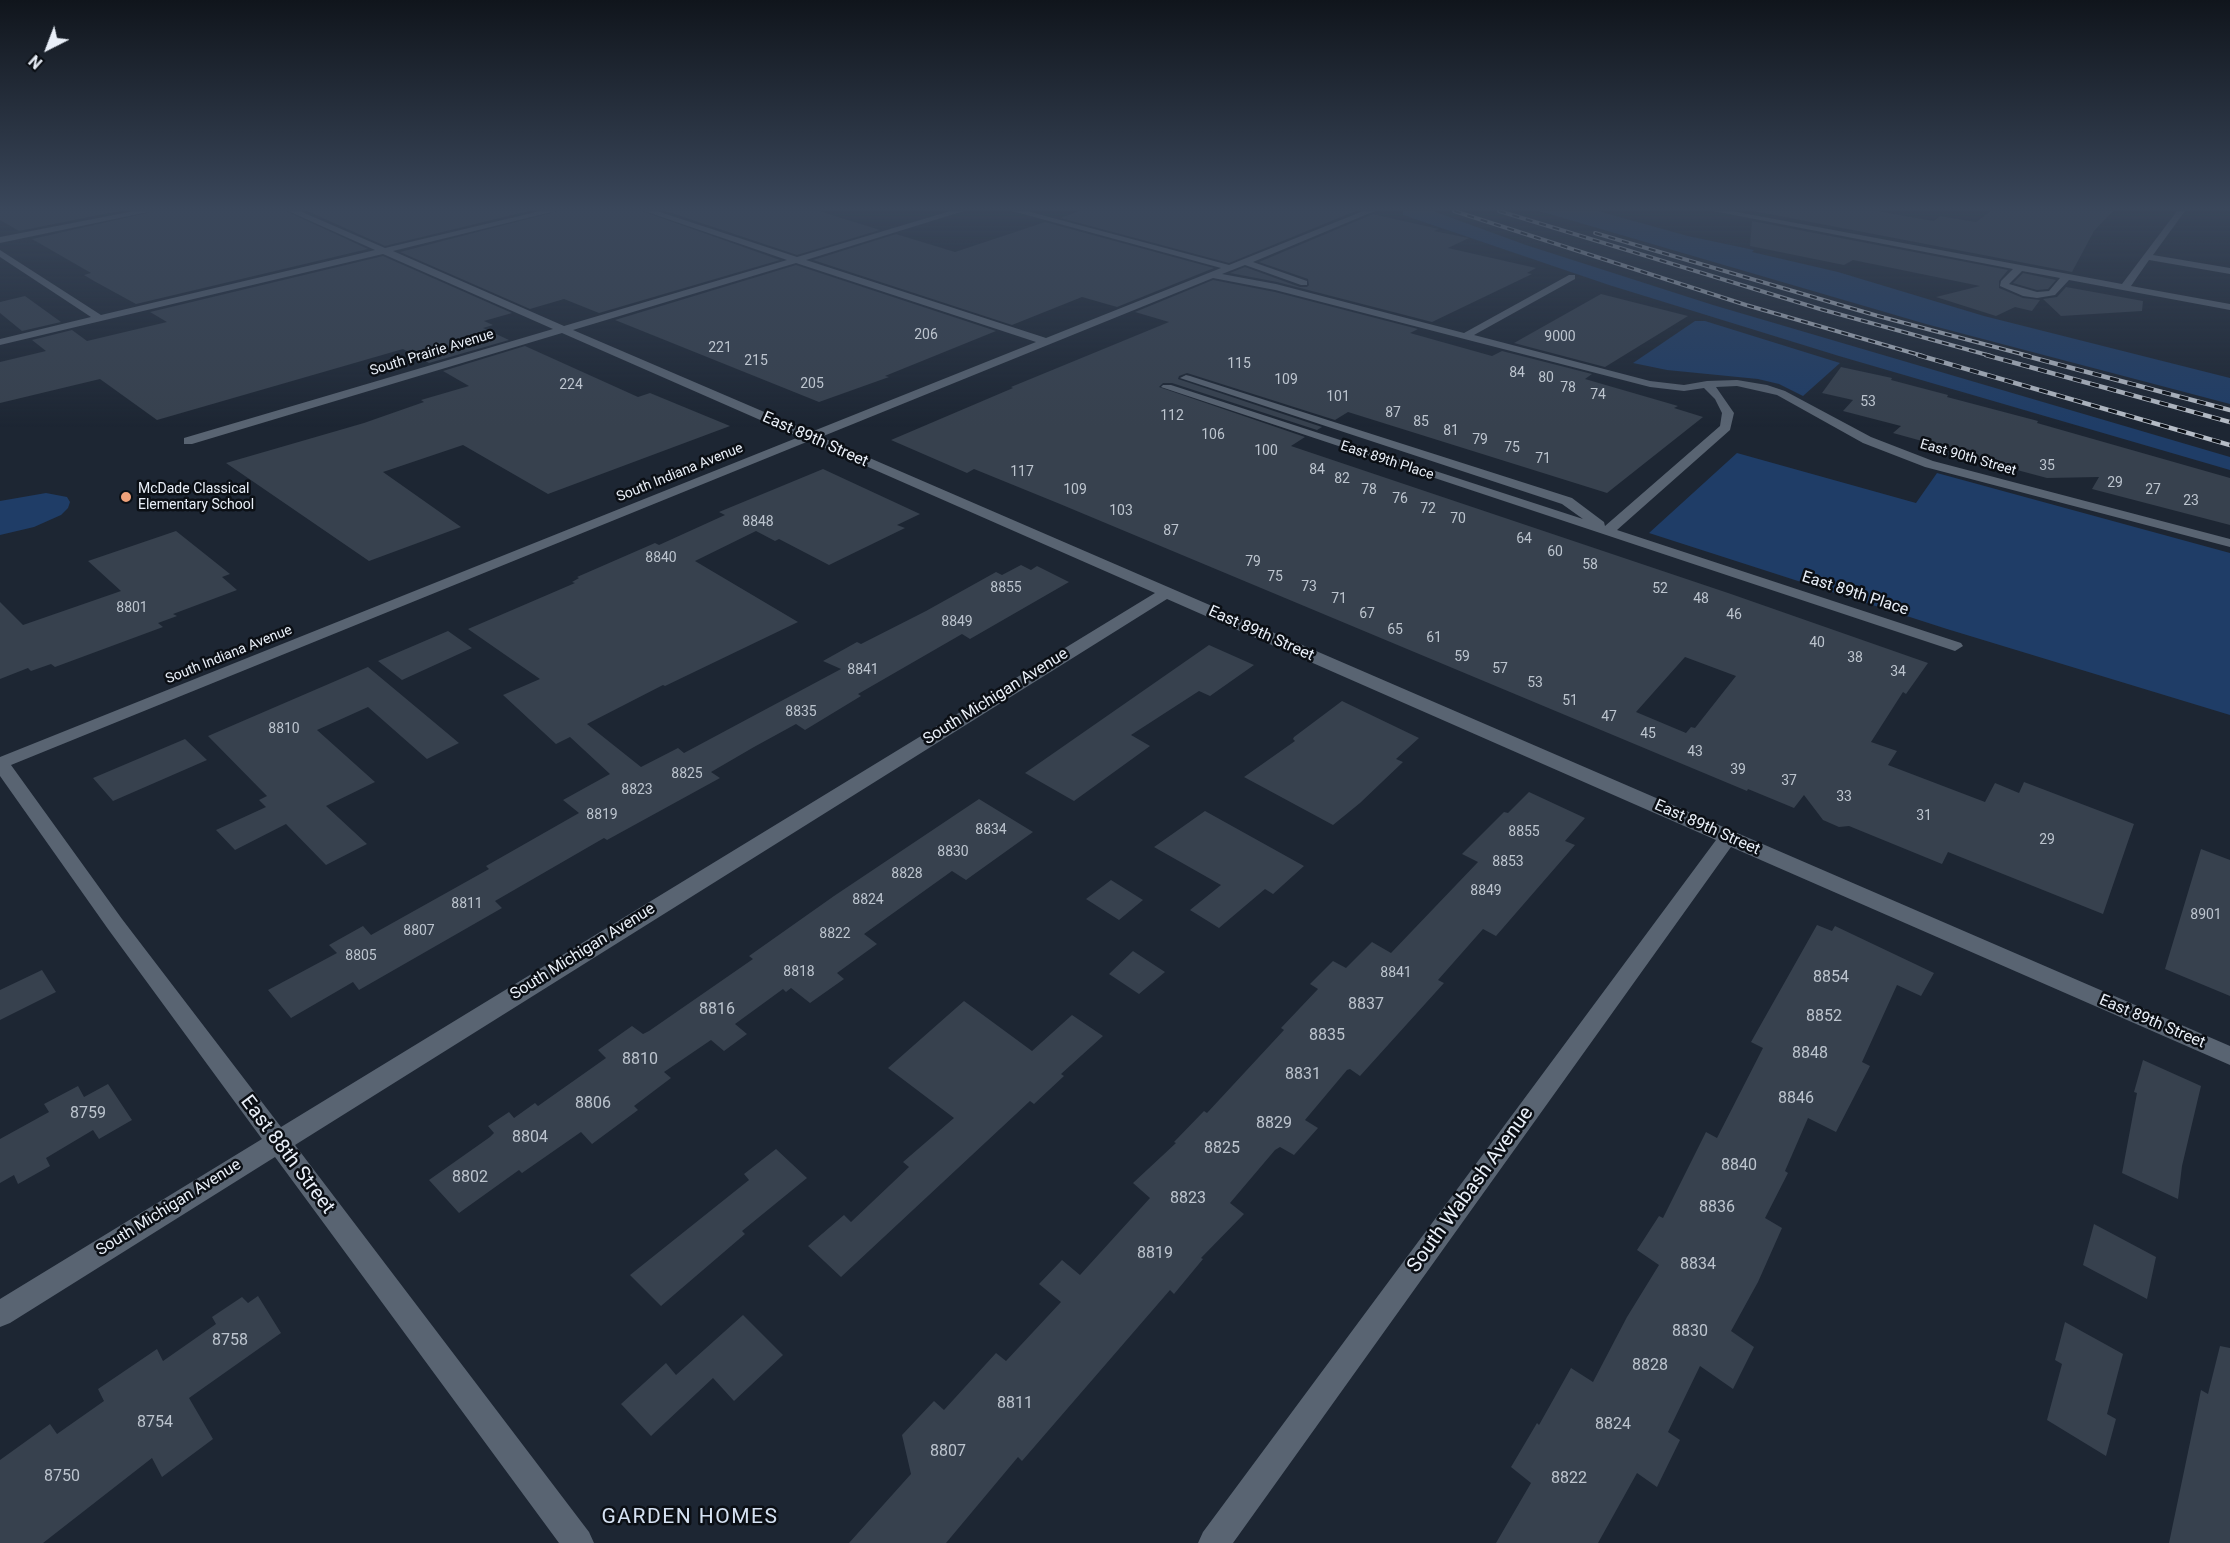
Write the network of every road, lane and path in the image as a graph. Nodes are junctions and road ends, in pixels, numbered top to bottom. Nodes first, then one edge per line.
1 (47, 283) edge
2 (247, 283) edge
3 (456, 283) edge
4 (717, 283) edge
5 (866, 283) edge
6 (1192, 283) edge
7 (1255, 283) edge
8 (1305, 283) edge
9 (1561, 283) edge
10 (2005, 283) edge
11 (2060, 283) edge
12 (2100, 283) edge
13 (2128, 283) edge
14 (2125, 288) junction
15 (2230, 307) edge
16 (99, 318) junction
17 (1479, 328) junction
18 (562, 329) junction
19 (1465, 336) junction
20 (0, 342) edge
21 (1047, 342) junction
22 (1642, 370) dead end
23 (1661, 374) dead end
24 (1186, 378) dead end
25 (1707, 384) junction
26 (1167, 387) dead end
27 (810, 437) junction
28 (188, 441) dead end
29 (1608, 531) junction
30 (2230, 543) edge
31 (1166, 593) junction
32 (1955, 646) dead end
33 (0, 763) edge
34 (1728, 837) junction
35 (2230, 1056) edge
36 (278, 1141) junction
37 (0, 1314) edge
38 (578, 1543) edge
39 (1214, 1543) edge

1 - 16 street
2 - 16 street
3 - 18 street, East 89th Street
4 - 18 street, South Prairie Avenue
5 - 21 street
6 - 21 street, South Indiana Avenue
7 - 19 street, East 90th Street
8 - 17 street
9 - 17 street
10 - 11 street
12 - 14 street
13 - 14 street
14 - 15 street
16 - 20 street
17 - 19 street
17 - 22 street
18 - 27 street, East 89th Street
18 - 28 street, South Prairie Avenue
19 - 25 street, East 90th Street
21 - 27 street, South Indiana Avenue
23 - 25 street, East 90th Street
24 - 29 street, East 89th Place
25 - 29 street
25 - 30 street, East 90th Street
26 - 29 street, East 89th Place
27 - 31 street, East 89th Street
27 - 33 street, South Indiana Avenue
29 - 32 street, East 89th Place
31 - 34 street, East 89th Street
31 - 36 street, South Michigan Avenue
33 - 36 street, East 88th Street
34 - 35 street, East 89th Street
34 - 39 street, South Wabash Avenue
36 - 37 street, South Michigan Avenue
36 - 38 street, East 88th Street

